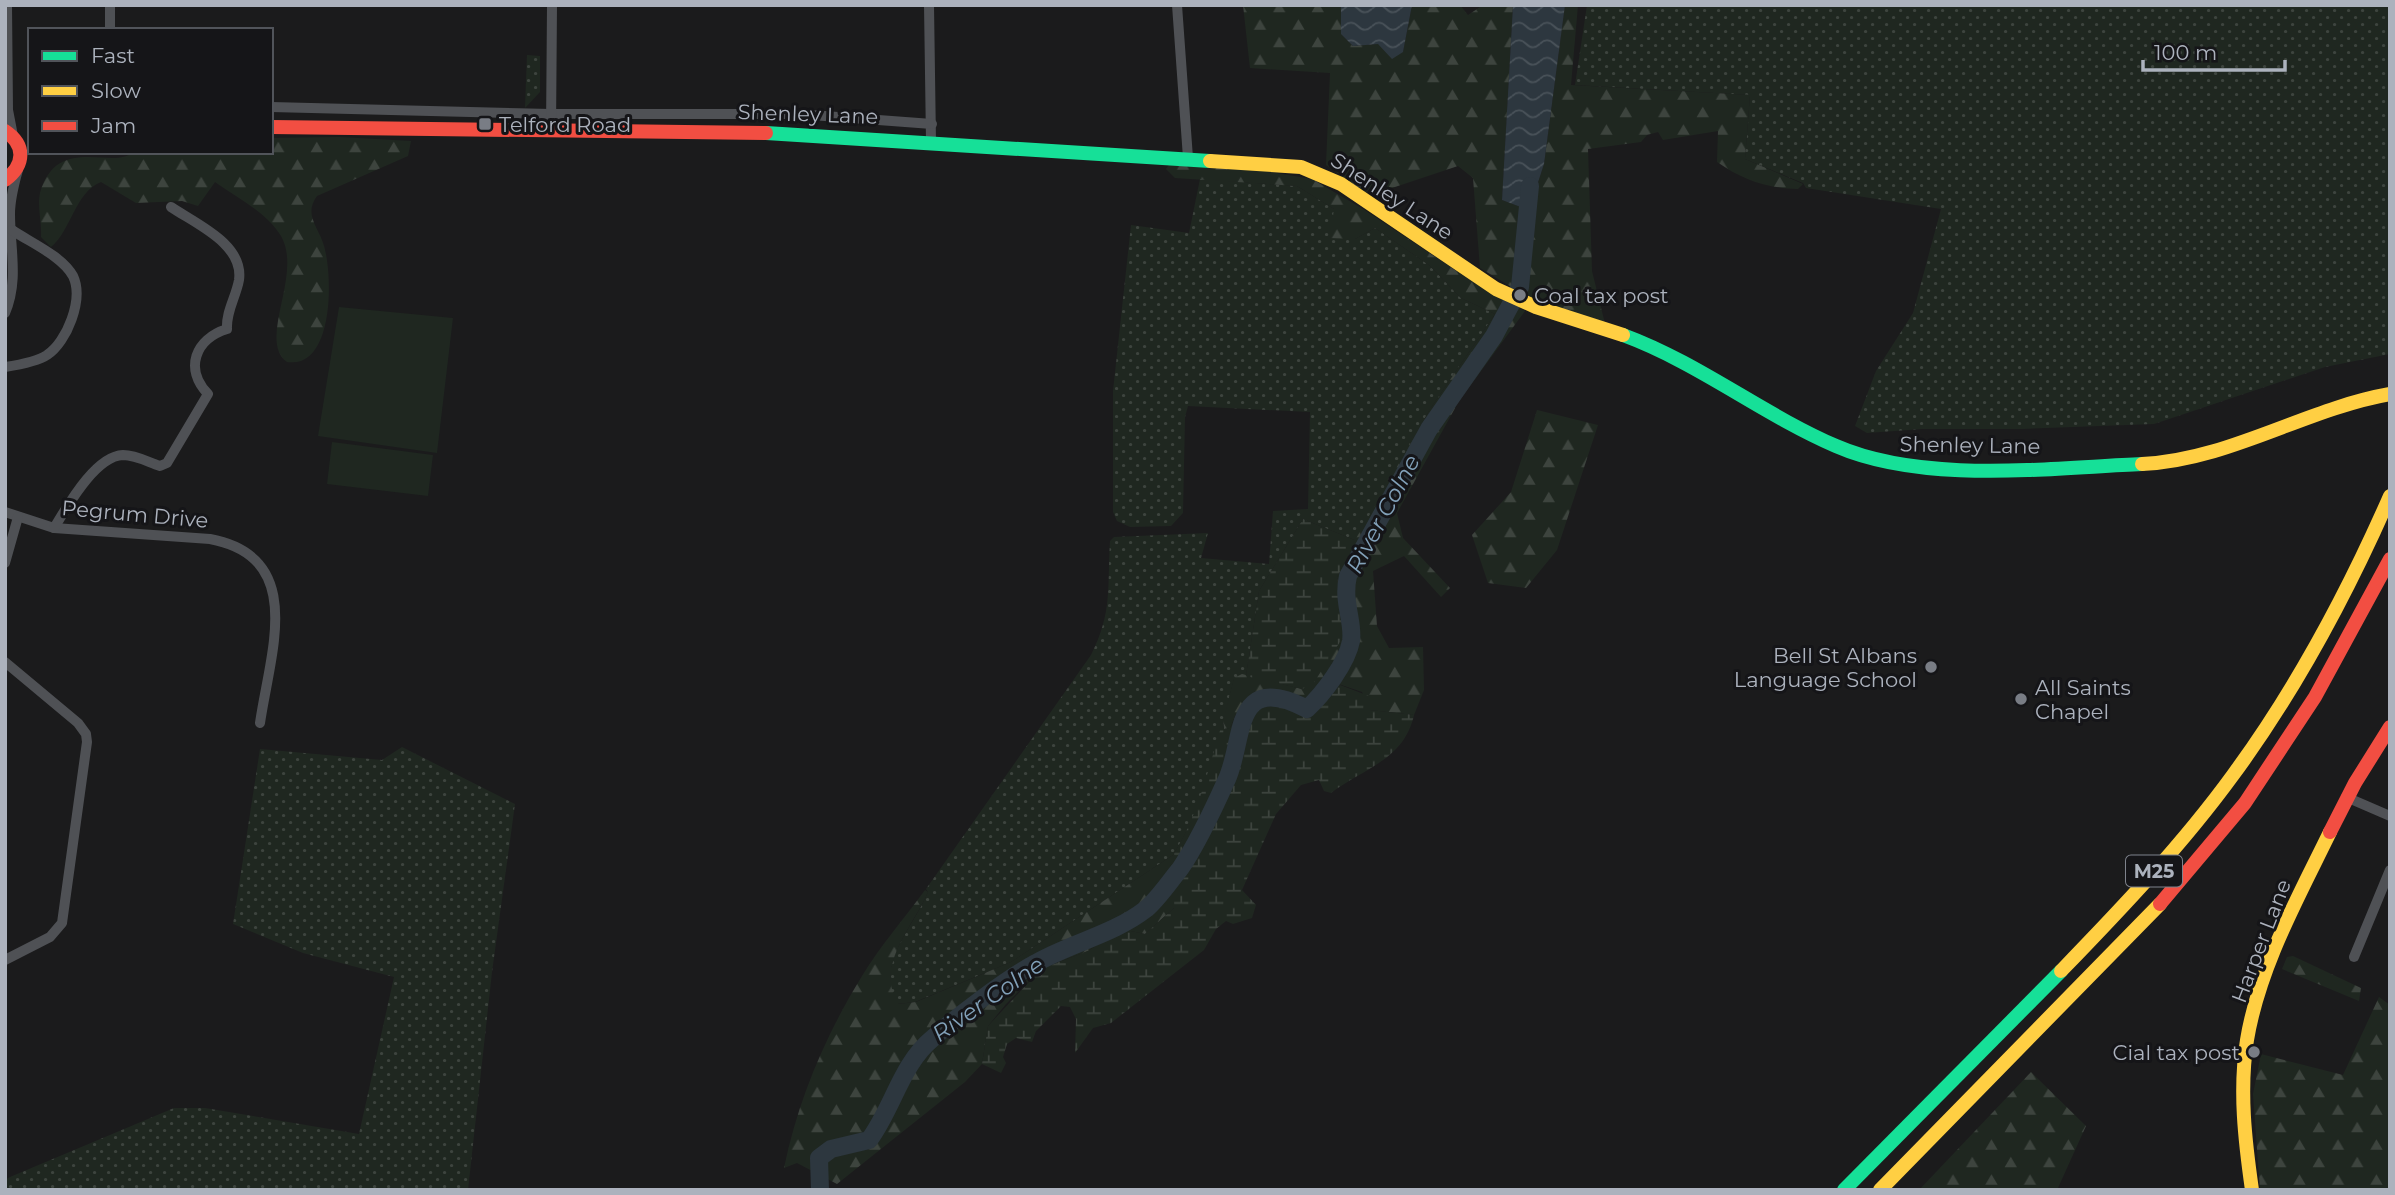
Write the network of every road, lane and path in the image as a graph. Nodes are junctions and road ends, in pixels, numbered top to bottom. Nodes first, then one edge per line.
1 (7, 5) edge
2 (110, 5) edge
3 (552, 5) edge
4 (929, 5) edge
5 (1177, 5) edge
6 (110, 28) edge
7 (273, 107) edge
8 (6, 112) edge
9 (551, 114) junction
10 (932, 124) junction
11 (273, 127) edge
12 (551, 131) junction
13 (17, 139) edge
14 (931, 142) junction
15 (1188, 158) junction
16 (18, 170) junction
17 (5, 180) edge
18 (171, 207) dead end
19 (12, 230) junction
20 (5, 313) edge
21 (5, 367) edge
22 (2389, 394) edge
23 (2390, 495) edge
24 (5, 513) edge
25 (18, 517) junction
26 (54, 528) junction
27 (2390, 559) edge
28 (5, 563) edge
29 (5, 662) edge
30 (260, 723) dead end
31 (2390, 727) edge
32 (2346, 797) junction
33 (2390, 816) edge
34 (2390, 870) edge
35 (2354, 957) dead end
36 (5, 960) edge
37 (1844, 1190) edge
38 (1880, 1190) edge
39 (2252, 1190) edge

1 - 8 street
2 - 6 street
3 - 9 street
4 - 10 street
5 - 15 street
7 - 9 street, Shenley Lane
8 - 13 street
9 - 10 street, Shenley Lane
9 - 12 street
10 - 14 street
11 - 12 main road, Shenley Lane
12 - 14 main road, Shenley Lane
13 - 16 main road
14 - 15 main road, Shenley Lane
15 - 22 main road, Shenley Lane
16 - 17 main road
16 - 19 street
18 - 26 street
19 - 20 street
19 - 21 street
23 - 37 main road, M25
24 - 25 street, Pegrum Drive
25 - 26 street, Pegrum Drive
25 - 28 street
26 - 30 street, Pegrum Drive
27 - 38 main road, M25
29 - 36 street
31 - 32 main road, Harper Lane
32 - 33 street
32 - 39 main road, Harper Lane
34 - 35 street

